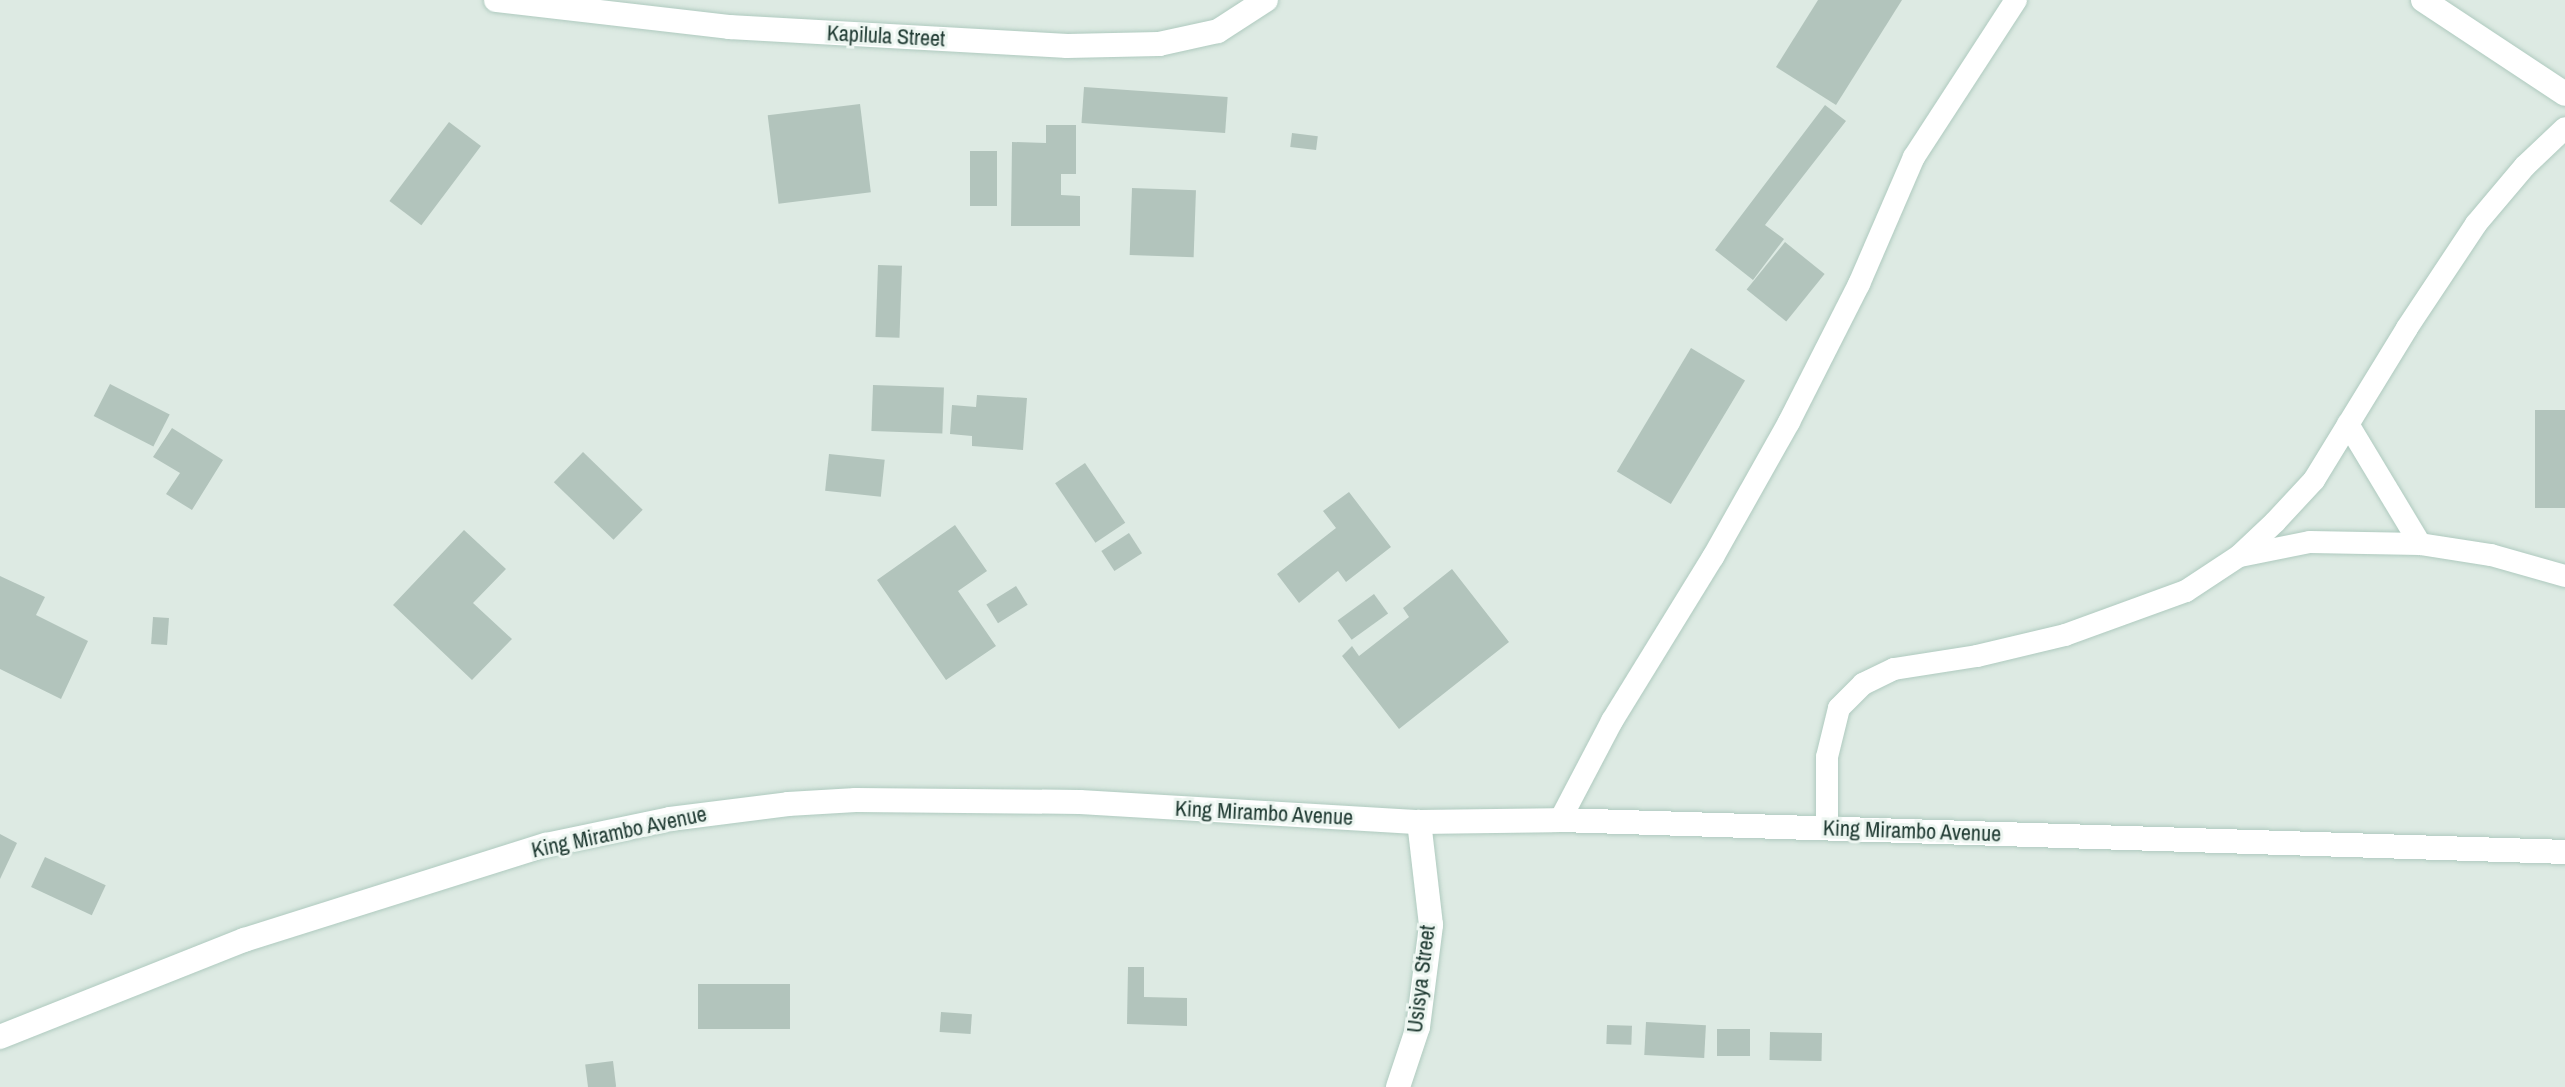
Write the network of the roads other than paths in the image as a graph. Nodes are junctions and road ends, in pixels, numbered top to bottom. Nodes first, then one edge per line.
1 (496, 0) edge
2 (1266, 0) edge
3 (2016, 0) edge
4 (2423, 0) edge
5 (2565, 94) edge
6 (2565, 128) edge
7 (2348, 424) junction
8 (2420, 544) junction
9 (2239, 556) junction
10 (2565, 576) edge
11 (1560, 820) junction
12 (1419, 822) junction
13 (1827, 828) junction
14 (2565, 852) edge
15 (0, 1037) edge
16 (1398, 1087) edge

1 - 2 main road, Kapilula Street
3 - 11 lane
4 - 5 main road
6 - 7 lane
7 - 8 lane
7 - 9 lane
8 - 9 lane
8 - 10 lane
9 - 13 lane
11 - 12 main road, King Mirambo Avenue
11 - 13 main road, King Mirambo Avenue
12 - 15 main road, King Mirambo Avenue
12 - 16 main road, Usisya Street
13 - 14 main road, King Mirambo Avenue

